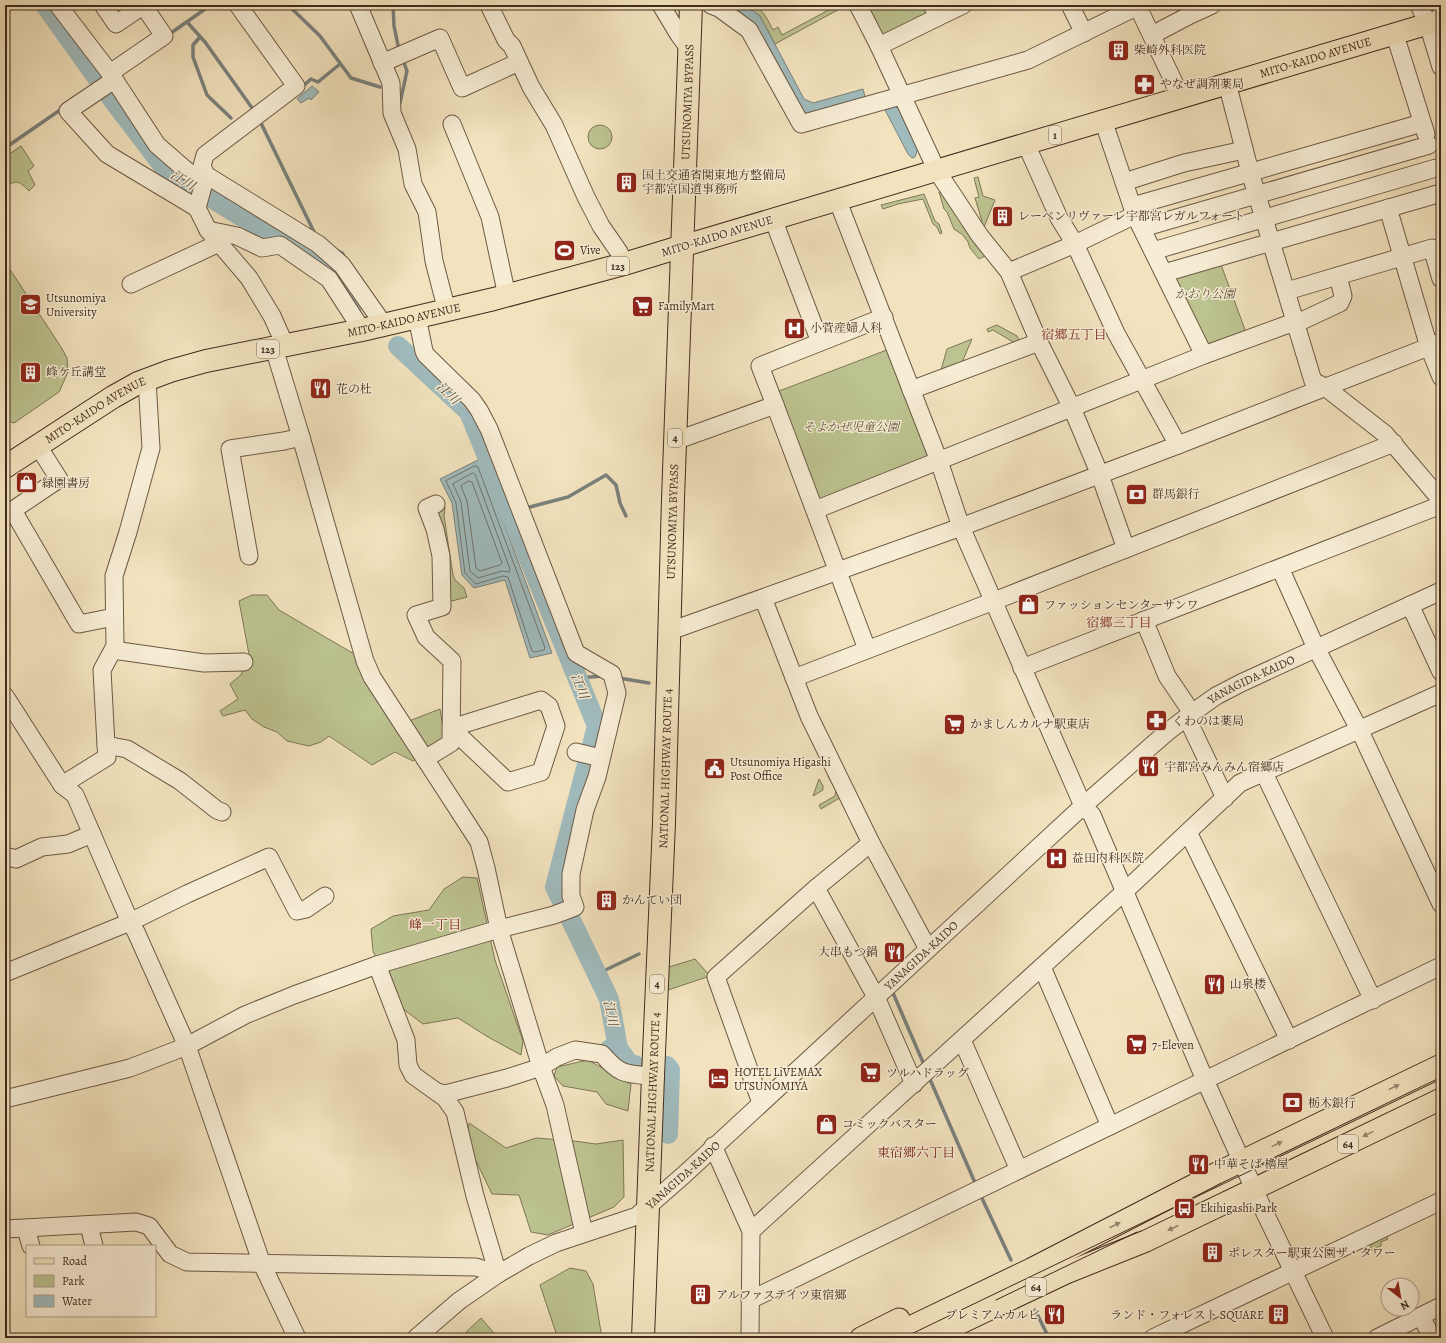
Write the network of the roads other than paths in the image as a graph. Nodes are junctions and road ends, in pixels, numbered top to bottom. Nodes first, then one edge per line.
1 (58, 5) edge
2 (103, 5) edge
3 (144, 5) edge
4 (238, 5) edge
5 (489, 5) edge
6 (661, 5) edge
7 (691, 5) edge
8 (711, 5) edge
9 (858, 5) edge
10 (963, 5) edge
11 (1070, 5) edge
12 (1137, 5) edge
13 (1212, 5) edge
14 (1419, 5) edge
15 (1440, 5) edge
16 (1441, 8) edge
17 (364, 10) edge
18 (935, 11) edge
19 (1435, 22) edge
20 (1084, 33) junction
21 (1152, 35) junction
22 (1395, 35) junction
23 (879, 46) junction
24 (690, 50) junction
25 (520, 62) junction
26 (382, 63) junction
27 (1441, 67) edge
28 (112, 77) junction
29 (1227, 83) junction
30 (902, 96) junction
31 (1181, 97) junction
32 (1103, 120) junction
33 (1422, 123) junction
34 (452, 124) dead end
35 (1026, 144) junction
36 (1429, 145) junction
37 (1244, 150) junction
38 (1436, 168) junction
39 (937, 171) junction
40 (1250, 172) junction
41 (206, 175) junction
42 (1124, 182) junction
43 (1441, 185) edge
44 (1441, 193) edge
45 (1257, 195) junction
46 (837, 199) junction
47 (197, 208) junction
48 (1388, 208) junction
49 (1137, 217) junction
50 (774, 218) junction
51 (1264, 219) junction
52 (214, 236) junction
53 (1270, 242) junction
54 (1075, 244) junction
55 (683, 246) junction
56 (1153, 251) junction
57 (1403, 258) junction
58 (624, 264) junction
59 (1009, 272) junction
60 (1164, 273) junction
61 (1338, 276) junction
62 (1441, 279) edge
63 (131, 284) dead end
64 (1287, 291) junction
65 (507, 296) junction
66 (447, 311) junction
67 (417, 317) junction
68 (884, 317) junction
69 (1295, 324) junction
70 (384, 325) junction
71 (362, 330) junction
72 (820, 342) junction
73 (1040, 342) junction
74 (1435, 344) edge
75 (279, 346) junction
76 (1204, 355) junction
77 (1441, 377) edge
78 (147, 380) junction
79 (1143, 380) junction
80 (1325, 387) junction
81 (911, 390) junction
82 (775, 404) junction
83 (1072, 408) junction
84 (301, 437) junction
85 (675, 441) junction
86 (1394, 443) junction
87 (1178, 445) junction
88 (38, 446) junction
89 (938, 461) junction
90 (5, 467) edge
91 (1100, 475) junction
92 (1441, 500) edge
93 (436, 504) dead end
94 (1441, 505) edge
95 (815, 510) junction
96 (961, 527) junction
97 (1126, 549) junction
98 (249, 556) dead end
99 (1280, 568) junction
100 (838, 571) junction
101 (1441, 591) edge
102 (763, 598) junction
103 (994, 601) junction
104 (1410, 605) junction
105 (114, 617) junction
106 (1144, 620) junction
107 (670, 631) junction
108 (1316, 648) junction
109 (867, 649) junction
110 (113, 650) junction
111 (244, 662) dead end
112 (1022, 668) junction
113 (1441, 672) edge
114 (794, 678) junction
115 (1441, 693) edge
116 (5, 696) edge
117 (1189, 715) junction
118 (451, 728) junction
119 (1360, 731) junction
120 (106, 745) junction
121 (425, 758) junction
122 (1264, 773) junction
123 (62, 785) junction
124 (1225, 798) junction
125 (1083, 806) junction
126 (222, 812) dead end
127 (1188, 832) junction
128 (92, 834) junction
129 (871, 843) junction
130 (5, 856) edge
131 (816, 888) junction
132 (325, 896) dead end
133 (1120, 896) junction
134 (1441, 904) edge
135 (130, 922) junction
136 (499, 929) junction
137 (928, 950) junction
138 (377, 965) junction
139 (1441, 966) edge
140 (1042, 967) junction
141 (5, 973) edge
142 (876, 997) junction
143 (1373, 1000) junction
144 (962, 1040) junction
145 (1289, 1040) junction
146 (187, 1046) junction
147 (1441, 1065) edge
148 (541, 1067) junction
149 (652, 1076) junction
150 (1201, 1082) junction
151 (914, 1084) junction
152 (437, 1092) junction
153 (5, 1099) edge
154 (1441, 1099) edge
155 (761, 1103) junction
156 (1110, 1126) junction
157 (713, 1146) junction
158 (1237, 1163) junction
159 (1019, 1170) junction
160 (1250, 1191) junction
161 (1441, 1201) edge
162 (649, 1204) junction
163 (89, 1225) junction
164 (5, 1229) edge
165 (26, 1229) junction
166 (751, 1230) junction
167 (584, 1233) junction
168 (1146, 1241) junction
169 (1080, 1242) junction
170 (31, 1245) edge
171 (94, 1245) edge
172 (262, 1264) junction
173 (1289, 1272) junction
174 (498, 1274) junction
175 (750, 1300) junction
176 (1441, 1306) edge
177 (1421, 1316) junction
178 (422, 1336) edge
179 (297, 1338) edge
180 (644, 1338) edge
181 (750, 1338) edge
182 (861, 1338) edge
183 (887, 1338) edge
184 (929, 1338) edge
185 (953, 1338) edge
186 (1153, 1338) edge
187 (1316, 1338) edge
188 (1325, 1338) edge
189 (1377, 1338) edge
190 (1432, 1338) edge

1 - 28 street
2 - 3 street
3 - 28 street
4 - 41 street
5 - 25 street
6 - 24 street
7 - 24 highway, UTSUNOMIYA BYPASS / 4
8 - 30 street
9 - 23 street
10 - 18 street
11 - 20 street
12 - 20 street
12 - 21 street
13 - 21 street
14 - 19 street
15 - 16 street
17 - 26 street
18 - 23 street
19 - 22 main road, MITO-KAIDO AVENUE / 1
19 - 27 street
20 - 30 street
21 - 31 street
22 - 29 main road, MITO-KAIDO AVENUE / 1
22 - 33 street
23 - 30 street
24 - 55 highway, UTSUNOMIYA BYPASS / 4
25 - 26 street
25 - 58 street
26 - 66 street
28 - 41 street
28 - 47 street
29 - 31 main road, MITO-KAIDO AVENUE / 1
29 - 37 street
30 - 39 street
31 - 32 main road, MITO-KAIDO AVENUE / 1
32 - 35 main road, MITO-KAIDO AVENUE / 1
32 - 42 street
33 - 36 street
33 - 40 street
34 - 65 street
35 - 39 main road, MITO-KAIDO AVENUE / 1
35 - 54 street
36 - 38 street
36 - 45 street
37 - 40 street
37 - 42 street
38 - 43 street
38 - 51 street
39 - 46 main road, MITO-KAIDO AVENUE / 1
39 - 59 street
40 - 45 street
40 - 49 street
41 - 47 street
41 - 70 street
42 - 49 street
44 - 48 street
45 - 49 street
45 - 51 street
46 - 50 main road, MITO-KAIDO AVENUE / 1
46 - 68 street
47 - 52 street
48 - 53 street
48 - 57 street
49 - 54 street
49 - 56 street
50 - 55 main road, MITO-KAIDO AVENUE / 1
50 - 72 street
51 - 53 street
51 - 56 street
52 - 63 street
52 - 71 street
52 - 75 street
53 - 60 street
53 - 64 street
54 - 59 street
54 - 79 street
55 - 58 highway, MITO-KAIDO AVENUE / 123
55 - 85 highway, UTSUNOMIYA BYPASS / 4
56 - 60 street
57 - 61 street
57 - 62 street
57 - 74 street
58 - 65 highway, MITO-KAIDO AVENUE / 123
59 - 73 street
60 - 76 street
61 - 64 street
61 - 69 street
64 - 69 street
65 - 66 highway, MITO-KAIDO AVENUE / 123
66 - 67 highway, MITO-KAIDO AVENUE / 123
67 - 70 highway, MITO-KAIDO AVENUE / 123
67 - 136 street
68 - 72 street
68 - 81 street
69 - 76 street
69 - 80 street
70 - 71 highway, MITO-KAIDO AVENUE / 123
71 - 75 highway, MITO-KAIDO AVENUE / 123
72 - 82 street
73 - 81 street
73 - 83 street
74 - 77 street
74 - 80 street
75 - 78 highway, MITO-KAIDO AVENUE / 123
75 - 84 street
76 - 79 street
78 - 88 highway, MITO-KAIDO AVENUE / 123
78 - 105 street
79 - 83 street
79 - 87 street
80 - 86 street
80 - 87 street
81 - 89 street
82 - 85 street
82 - 95 street
83 - 89 street
83 - 91 street
84 - 98 street
84 - 121 street
85 - 107 highway, UTSUNOMIYA BYPASS / 4
86 - 92 street
86 - 97 street
87 - 91 street
88 - 90 highway, MITO-KAIDO AVENUE / 123
88 - 105 street
89 - 95 street
89 - 96 street
91 - 96 street
91 - 97 street
93 - 118 street
94 - 99 street
95 - 100 street
96 - 100 street
96 - 103 street
97 - 103 street
99 - 106 street
99 - 108 street
100 - 102 street
100 - 109 street
101 - 104 street, YANAGIDA-KAIDO
102 - 107 street
102 - 114 street
103 - 109 street
103 - 112 street
104 - 108 street, YANAGIDA-KAIDO
104 - 113 street
105 - 110 street
106 - 112 street
106 - 117 street
107 - 149 highway, NATIONAL HIGHWAY ROUTE 4 / 4
108 - 117 street, YANAGIDA-KAIDO
108 - 119 street
109 - 114 street
110 - 111 street
110 - 120 street
112 - 125 street
114 - 129 street
115 - 119 street
116 - 123 street
117 - 124 street
117 - 125 street, YANAGIDA-KAIDO
118 - 118 street
118 - 121 street
119 - 122 street
119 - 134 street
120 - 123 street
120 - 126 street
121 - 136 street
122 - 124 street
122 - 143 street
123 - 128 street
124 - 127 street
125 - 133 street
125 - 137 street, YANAGIDA-KAIDO
127 - 133 street
127 - 145 street
128 - 130 street
128 - 135 street
129 - 131 street
129 - 137 street
131 - 142 street
131 - 155 street
132 - 135 street
133 - 140 street
133 - 150 street
135 - 141 street
135 - 146 street
136 - 138 street
136 - 148 street
137 - 142 street, YANAGIDA-KAIDO
138 - 146 street
138 - 152 street
139 - 143 street
140 - 144 street
140 - 156 street
142 - 151 street
142 - 155 street, YANAGIDA-KAIDO
143 - 145 street
144 - 151 street
144 - 159 street
145 - 150 street
146 - 153 street
146 - 172 street
158 -> 147 main road, 64
148 - 149 street
148 - 152 street
148 - 167 street
149 - 162 highway, NATIONAL HIGHWAY ROUTE 4 / 4
150 - 156 street
150 - 158 street
151 - 166 street
152 - 174 street
154 -> 160 main road, 64
155 - 157 street, YANAGIDA-KAIDO
156 - 159 street
157 - 162 street, YANAGIDA-KAIDO
157 - 166 street
158 - 160 street
169 -> 158 main road, 64
159 - 175 street
160 -> 168 main road, 64
160 - 173 street
161 - 173 street
162 - 167 street, YANAGIDA-KAIDO
162 - 180 highway, NATIONAL HIGHWAY ROUTE 4 / 4
163 - 165 street
163 - 171 street
163 - 172 street
164 - 165 street
165 - 170 street
166 - 175 street
167 - 174 street, YANAGIDA-KAIDO
168 - 184 main road, 64
168 - 185 main road
169 - 182 main road
169 - 183 main road, 64
172 - 174 street
172 - 179 street
173 - 186 street
173 - 187 street
173 - 188 street
174 - 178 street, YANAGIDA-KAIDO
175 - 181 street
176 - 177 street
177 - 189 street
177 - 190 street

